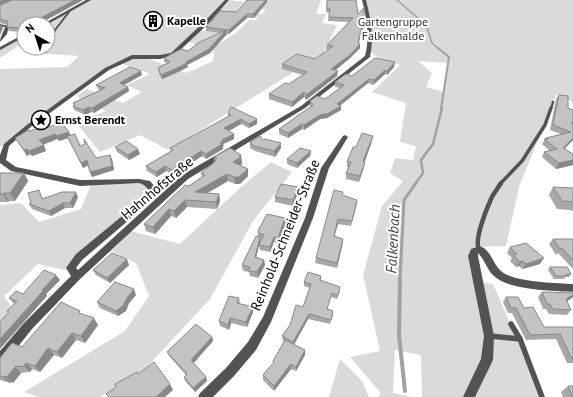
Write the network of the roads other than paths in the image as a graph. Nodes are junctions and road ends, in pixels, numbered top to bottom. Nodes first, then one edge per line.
1 (89, 0) edge
2 (227, 0) edge
3 (364, 0) edge
4 (69, 12) junction
5 (56, 18) edge
6 (0, 25) edge
7 (56, 29) edge
8 (16, 39) edge
9 (0, 41) edge
10 (0, 49) edge
11 (554, 102) dead end
12 (345, 137) dead end
13 (476, 250) junction
14 (77, 276) junction
15 (573, 288) edge
16 (511, 324) dead end
17 (489, 336) junction
18 (520, 339) junction
19 (0, 360) edge
20 (204, 397) edge
21 (469, 397) edge
22 (542, 397) edge

1 - 4 street
2 - 14 street
3 - 14 street, Hahnhofstraße
4 - 5 street
4 - 7 lane
6 - 9 street
8 - 10 street
11 - 13 lane
12 - 20 street, Reinhold-Schneider-Straße
13 - 15 street
13 - 17 street
14 - 19 street, Hahnhofstraße
16 - 18 lane
17 - 18 lane
17 - 21 street
18 - 22 lane

